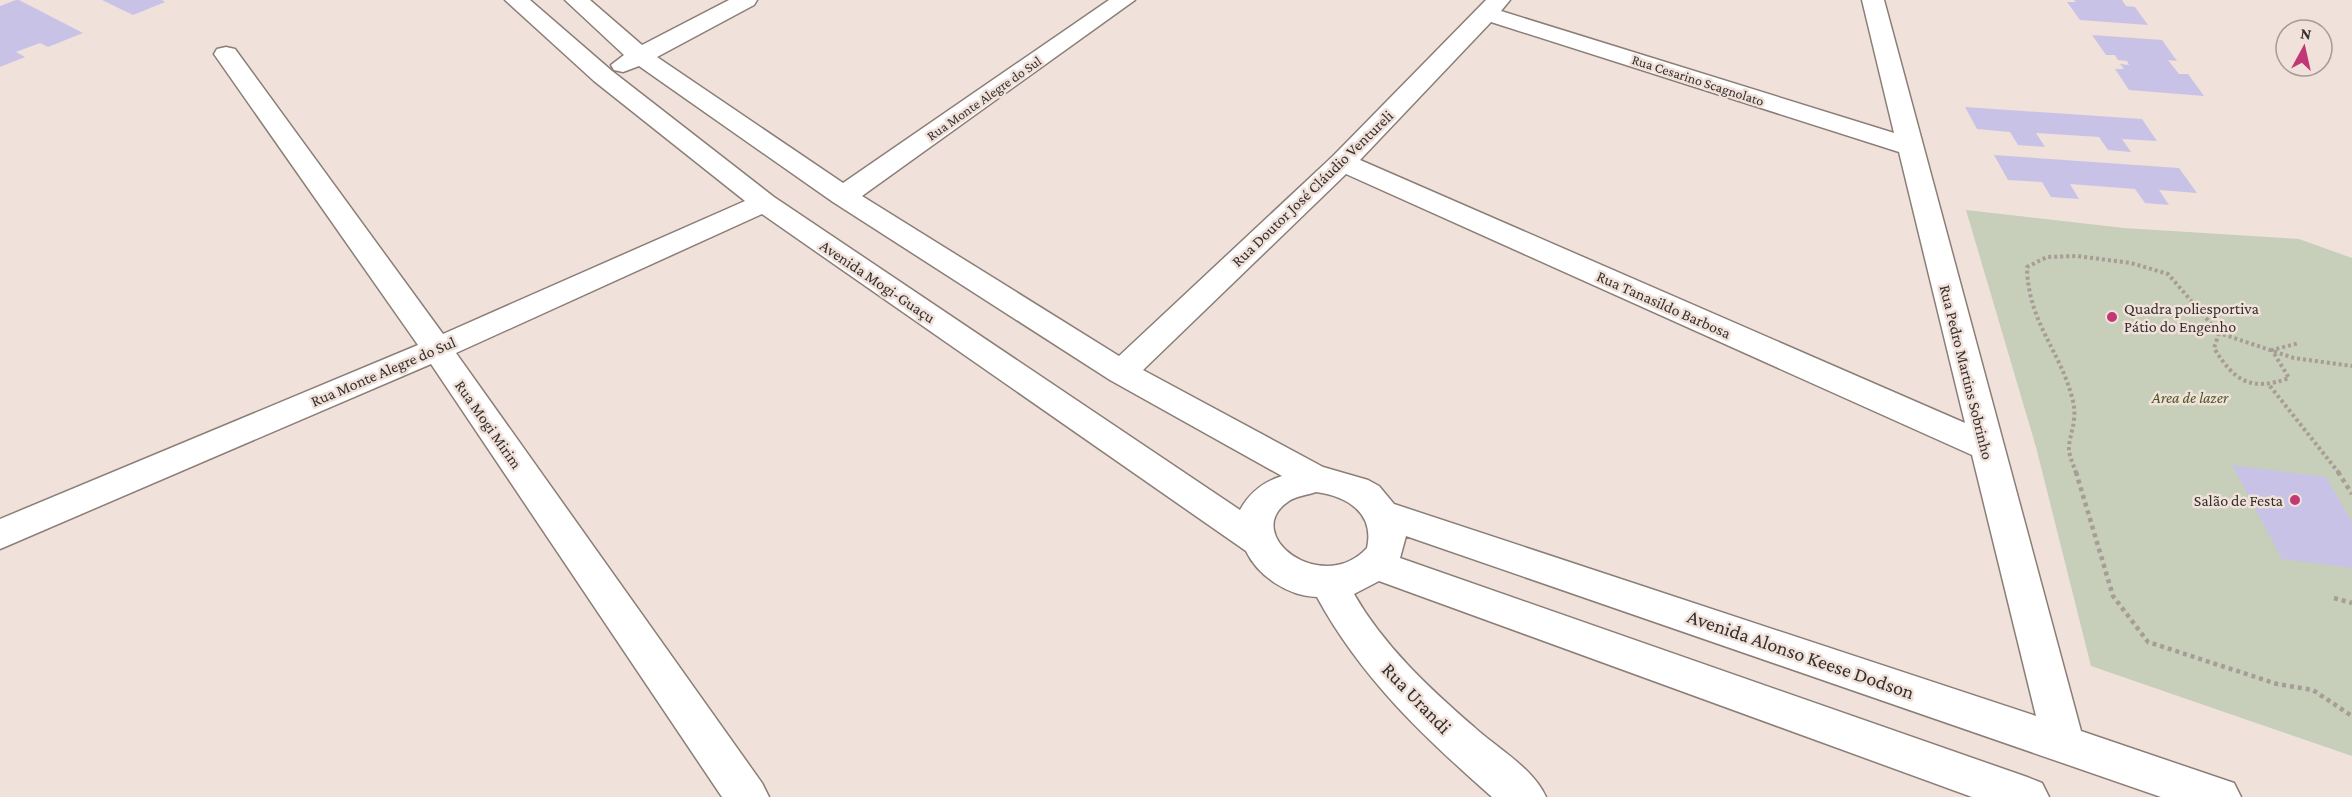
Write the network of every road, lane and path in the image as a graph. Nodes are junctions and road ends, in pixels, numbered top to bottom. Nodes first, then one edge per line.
1 (516, 0) edge
2 (576, 0) edge
3 (746, 0) edge
4 (1124, 0) edge
5 (1873, 0) edge
6 (1492, 7) edge
7 (226, 54) dead end
8 (640, 56) junction
9 (603, 76) junction
10 (1911, 147) junction
11 (1343, 162) junction
12 (843, 196) junction
13 (764, 203) junction
14 (2219, 333) junction
15 (2299, 343) dead end
16 (437, 349) junction
17 (2272, 350) junction
18 (2352, 366) edge
19 (1121, 372) junction
20 (2270, 386) junction
21 (1986, 447) junction
22 (1316, 479) junction
23 (2352, 494) edge
24 (1383, 514) junction
25 (0, 535) edge
26 (1257, 540) junction
27 (1376, 564) junction
28 (1328, 583) junction
29 (2334, 598) dead end
30 (2352, 603) edge
31 (2352, 716) edge
32 (2063, 742) junction
33 (747, 797) edge
34 (1524, 797) edge
35 (2027, 797) edge
36 (2219, 797) edge

1 - 9 street, Avenida Mogi-Guaçu
2 - 8 street
3 - 8 street
4 - 12 street, Rua Monte Alegre do Sul
5 - 10 street, Rua Pedro Martins Sobrinho
6 - 10 street, Rua Cesarino Scagnolato
6 - 11 street, Rua Doutor José Cláudio Ventureli
7 - 16 street, Rua Mogi Mirim
8 - 9 street
8 - 12 street
9 - 13 street, Avenida Mogi-Guaçu
10 - 21 street, Rua Pedro Martins Sobrinho
11 - 19 street, Rua Doutor José Cláudio Ventureli
11 - 21 street, Rua Tanasildo Barbosa
12 - 19 street
13 - 16 street, Rua Monte Alegre do Sul
13 - 26 street, Avenida Mogi-Guaçu
14 - 17 path
14 - 20 path
14 - 31 path
15 - 17 path
16 - 25 street, Rua Monte Alegre do Sul
16 - 33 street, Rua Mogi Mirim
17 - 18 path
17 - 20 path
19 - 22 street
20 - 23 path
21 - 32 street, Rua Pedro Martins Sobrinho
22 - 24 street
22 - 26 street
24 - 27 street
24 - 32 street, Avenida Alonso Keese Dodson
26 - 28 street
27 - 28 street
27 - 35 street
28 - 34 street, Rua Urandi
29 - 30 path
32 - 36 street, Avenida Alonso Keese Dodson

